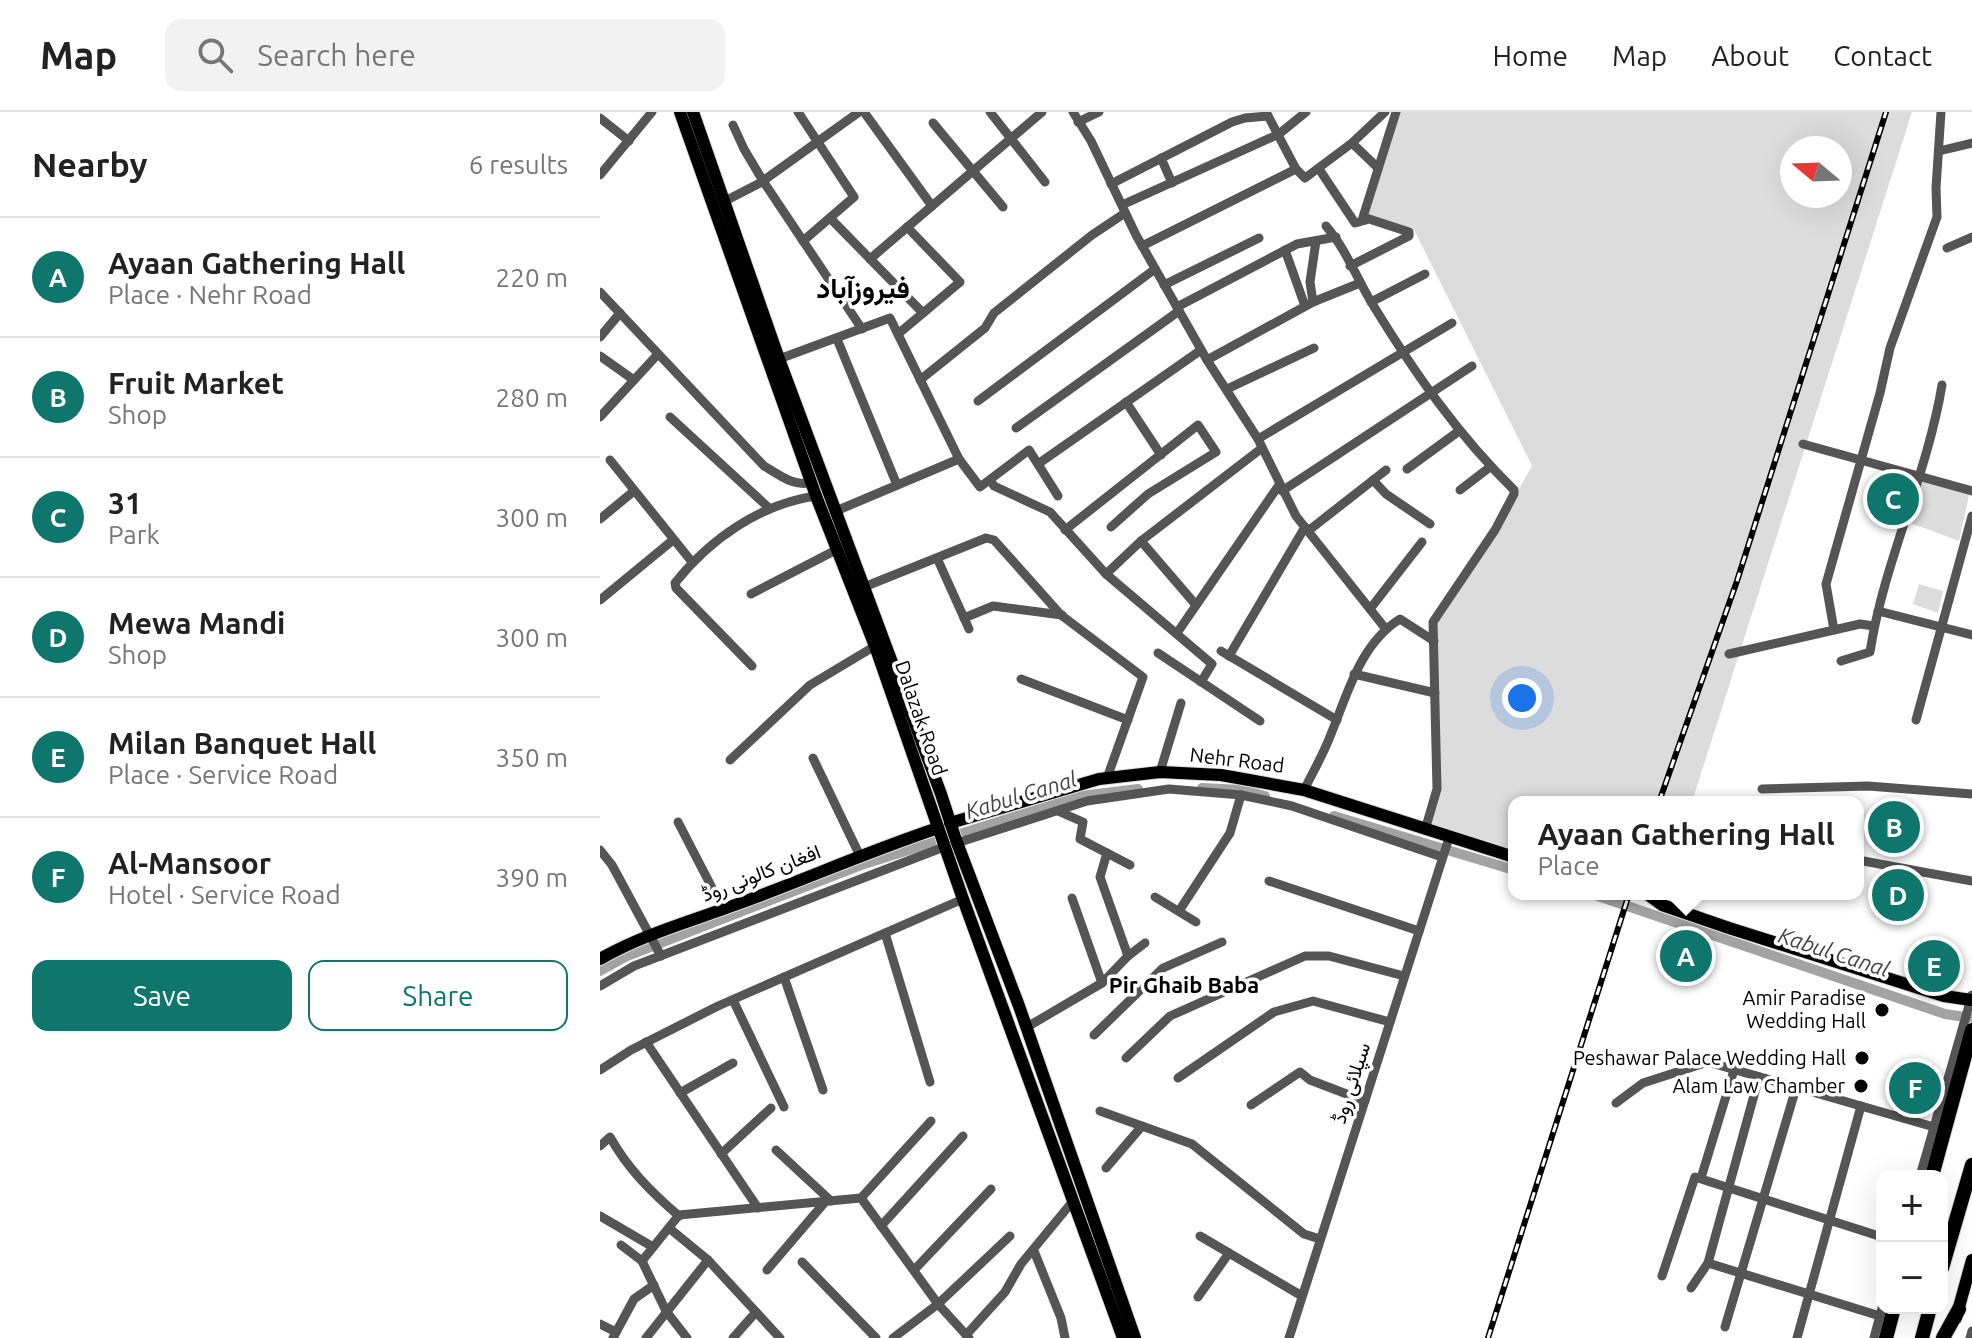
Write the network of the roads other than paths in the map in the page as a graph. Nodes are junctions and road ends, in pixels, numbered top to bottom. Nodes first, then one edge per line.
1 (652, 112) edge
2 (680, 112) edge
3 (693, 112) edge
4 (798, 112) edge
5 (861, 112) edge
6 (990, 112) edge
7 (1042, 112) edge
8 (1073, 112) edge
9 (1099, 112) edge
10 (1306, 112) edge
11 (1385, 112) edge
12 (1396, 112) edge
13 (1941, 112) edge
14 (1267, 114) edge
15 (600, 118) edge
16 (1078, 122) junction
17 (933, 123) dead end
18 (733, 125) dead end
19 (1279, 134) junction
20 (1010, 139) junction
21 (629, 141) junction
22 (818, 142) junction
23 (1352, 143) junction
24 (1972, 143) edge
25 (1939, 151) junction
26 (1161, 158) junction
27 (1378, 168) junction
28 (1296, 169) junction
29 (1319, 169) junction
30 (972, 171) junction
31 (600, 175) edge
32 (763, 181) junction
33 (1045, 182) dead end
34 (1172, 183) junction
35 (1111, 184) junction
36 (719, 204) junction
37 (932, 206) junction
38 (1003, 207) dead end
39 (1124, 209) junction
40 (830, 218) junction
41 (1366, 220) junction
42 (1326, 226) dead end
43 (907, 227) junction
44 (1336, 237) junction
45 (1972, 237) edge
46 (1259, 238) dead end
47 (803, 241) junction
48 (1316, 241) junction
49 (1142, 246) junction
50 (1947, 248) dead end
51 (1285, 250) junction
52 (870, 259) junction
53 (1350, 266) junction
54 (1155, 269) junction
55 (1425, 274) dead end
56 (1360, 283) junction
57 (1164, 285) junction
58 (600, 292) edge
59 (1371, 302) junction
60 (1309, 304) junction
61 (1178, 309) junction
62 (620, 313) junction
63 (923, 313) junction
64 (600, 316) edge
65 (1452, 323) dead end
66 (610, 326) junction
67 (862, 329) junction
68 (898, 334) junction
69 (600, 337) edge
70 (837, 339) junction
71 (1314, 348) dead end
72 (1201, 350) junction
73 (1402, 351) junction
74 (658, 354) junction
75 (600, 356) edge
76 (779, 359) junction
77 (1207, 360) junction
78 (1472, 366) dead end
79 (634, 380) junction
80 (920, 380) junction
81 (1942, 385) dead end
82 (1227, 389) junction
83 (1430, 393) junction
84 (978, 401) dead end
85 (1126, 402) junction
86 (600, 417) edge
87 (670, 417) dead end
88 (1016, 428) dead end
89 (1459, 431) junction
90 (1260, 444) junction
91 (1803, 444) dead end
92 (1161, 455) junction
93 (959, 459) junction
94 (1860, 459) junction
95 (610, 460) dead end
96 (1038, 464) junction
97 (1490, 467) junction
98 (1407, 469) dead end
99 (1386, 470) dead end
100 (1919, 475) junction
101 (990, 480) junction
102 (1373, 480) junction
103 (811, 482) junction
104 (897, 485) junction
105 (1281, 488) junction
106 (1460, 490) dead end
107 (634, 491) junction
108 (1972, 491) edge
109 (816, 496) junction
110 (1058, 496) dead end
111 (769, 508) junction
112 (836, 511) junction
113 (1972, 516) edge
114 (600, 519) edge
115 (1430, 524) dead end
116 (1111, 527) dead end
117 (1306, 529) junction
118 (1065, 530) junction
119 (673, 540) junction
120 (1141, 541) junction
121 (1422, 542) dead end
122 (836, 550) junction
123 (937, 558) junction
124 (692, 562) junction
125 (1106, 574) junction
126 (864, 587) junction
127 (751, 594) dead end
128 (600, 600) edge
129 (1196, 605) junction
130 (1370, 609) junction
131 (1878, 611) junction
132 (1063, 616) junction
133 (964, 618) junction
134 (1874, 626) junction
135 (1941, 627) junction
136 (1385, 628) junction
137 (969, 629) dead end
138 (1834, 630) junction
139 (1177, 633) junction
140 (1972, 635) edge
141 (1434, 641) junction
142 (875, 646) junction
143 (1158, 653) dead end
144 (1729, 654) dead end
145 (1841, 661) dead end
146 (752, 666) dead end
147 (1354, 674) junction
148 (1021, 679) dead end
149 (1201, 682) junction
150 (1435, 693) junction
151 (1181, 703) dead end
152 (1128, 720) junction
153 (1337, 720) junction
154 (1916, 720) dead end
155 (1260, 721) dead end
156 (813, 758) dead end
157 (730, 760) dead end
158 (1160, 772) junction
159 (1107, 778) junction
160 (1762, 789) dead end
161 (1304, 790) junction
162 (1972, 794) edge
163 (1241, 795) junction
164 (1058, 811) junction
165 (678, 822) dead end
166 (1425, 830) junction
167 (947, 836) junction
168 (1449, 838) junction
169 (600, 850) edge
170 (1107, 853) junction
171 (859, 854) junction
172 (1508, 855) edge
173 (1442, 857) junction
174 (1864, 861) edge
175 (1130, 865) dead end
176 (1269, 881) dead end
177 (1972, 881) edge
178 (1155, 897) dead end
179 (1072, 898) dead end
180 (963, 899) junction
181 (1655, 900) edge
182 (723, 909) junction
183 (1179, 911) junction
184 (1196, 922) dead end
185 (1419, 931) junction
186 (885, 933) junction
187 (651, 936) junction
188 (1222, 942) dead end
189 (1145, 943) dead end
190 (661, 956) junction
191 (1128, 956) junction
192 (600, 959) edge
193 (1404, 976) junction
194 (784, 977) junction
195 (1102, 983) junction
196 (600, 986) edge
197 (733, 1000) junction
198 (1970, 1001) edge
199 (1390, 1022) junction
200 (1027, 1027) junction
201 (1968, 1027) edge
202 (1094, 1035) dead end
203 (646, 1042) junction
204 (1126, 1058) dead end
205 (733, 1063) dead end
206 (600, 1070) edge
207 (1734, 1070) junction
208 (1759, 1077) junction
209 (1178, 1078) dead end
210 (930, 1082) dead end
211 (1796, 1088) junction
212 (823, 1090) dead end
213 (680, 1093) junction
214 (1365, 1101) junction
215 (1616, 1103) dead end
216 (1251, 1105) dead end
217 (1861, 1106) junction
218 (784, 1107) dead end
219 (771, 1108) dead end
220 (1100, 1111) dead end
221 (931, 1121) dead end
222 (1142, 1126) junction
223 (1934, 1127) junction
224 (963, 1136) dead end
225 (600, 1146) edge
226 (776, 1150) dead end
227 (721, 1154) junction
228 (1972, 1165) edge
229 (1106, 1168) dead end
230 (1922, 1170) edge
231 (1933, 1170) edge
232 (1701, 1178) junction
233 (1728, 1187) junction
234 (991, 1189) dead end
235 (861, 1198) junction
236 (1763, 1198) junction
237 (1087, 1200) junction
238 (828, 1201) junction
239 (1074, 1203) junction
240 (758, 1208) junction
241 (600, 1216) edge
242 (679, 1216) junction
243 (1830, 1220) junction
244 (881, 1226) junction
245 (669, 1228) junction
246 (1876, 1235) edge
247 (1010, 1236) dead end
248 (1200, 1236) dead end
249 (1320, 1239) junction
250 (621, 1245) dead end
251 (653, 1247) junction
252 (1948, 1247) edge
253 (1034, 1251) junction
254 (1229, 1253) junction
255 (708, 1260) junction
256 (1972, 1260) edge
257 (642, 1261) junction
258 (802, 1262) dead end
259 (1708, 1263) junction
260 (767, 1270) dead end
261 (914, 1270) junction
262 (1742, 1273) junction
263 (1662, 1276) dead end
264 (654, 1285) junction
265 (1969, 1285) edge
266 (1691, 1288) dead end
267 (1809, 1294) junction
268 (1302, 1296) junction
269 (1198, 1297) dead end
270 (938, 1304) junction
271 (1959, 1309) junction
272 (666, 1311) junction
273 (1876, 1311) edge
274 (756, 1312) junction
275 (1880, 1314) edge
276 (1892, 1314) edge
277 (1928, 1314) edge
278 (600, 1324) edge
279 (1725, 1327) dead end
280 (1972, 1331) edge
281 (615, 1335) edge
282 (967, 1336) edge
283 (646, 1338) edge
284 (687, 1338) edge
285 (733, 1338) edge
286 (780, 1338) edge
287 (876, 1338) edge
288 (893, 1338) edge
289 (1065, 1338) edge
290 (1123, 1338) edge
291 (1135, 1338) edge
292 (1289, 1338) edge
293 (1797, 1338) edge
294 (1874, 1338) edge
295 (1886, 1338) edge
296 (1922, 1338) edge
297 (1943, 1338) edge
298 (1951, 1338) edge
299 (1970, 1338) edge

1 - 21 street
2 - 36 main road, Dalazak Road
3 - 36 main road, Dalazak Road
4 - 22 street
5 - 22 street
5 - 37 street
6 - 20 street
7 - 20 street
8 - 16 street
9 - 16 street
10 - 19 street
11 - 23 street
12 - 27 street
13 - 25 street
14 - 19 street
14 - 26 street
15 - 21 street
16 - 35 street
17 - 30 street
18 - 32 street
19 - 28 street
19 - 34 street
20 - 30 street
20 - 33 street
21 - 31 street
22 - 32 street
22 - 40 street
23 - 27 street
23 - 29 street
24 - 25 street
25 - 94 street
26 - 34 street
26 - 35 street
27 - 41 street
28 - 29 street
28 - 49 street
29 - 41 street
30 - 37 street
30 - 38 street
32 - 36 street
32 - 47 street
34 - 39 street
35 - 39 street
36 - 76 main road, Dalazak Road
36 - 103 main road, Dalazak Road
37 - 43 street
39 - 49 street
39 - 80 street
40 - 47 street
40 - 52 street
41 - 53 street
42 - 44 street
43 - 52 street
43 - 63 street
44 - 48 street
44 - 53 street
45 - 50 street
46 - 57 street
47 - 67 street
48 - 51 street
48 - 60 street
49 - 54 street
51 - 60 street
51 - 61 street
52 - 63 street
53 - 56 street
54 - 57 street
54 - 84 street
55 - 59 street
56 - 59 street
56 - 60 street
57 - 61 street
58 - 62 street
59 - 73 street
60 - 77 street
61 - 72 street
61 - 88 street
62 - 66 street
62 - 74 street
63 - 68 street
64 - 66 street
65 - 73 street
66 - 69 street
67 - 68 street
67 - 70 street
68 - 80 street
70 - 76 street
70 - 104 street
71 - 82 street
72 - 77 street
72 - 85 street
73 - 83 street
73 - 90 street
74 - 79 street
74 - 103 street
75 - 79 street
76 - 112 main road, Dalazak Road
77 - 82 street
78 - 83 street
79 - 86 street
80 - 93 street
81 - 100 street
82 - 90 street
83 - 89 street
83 - 105 street
85 - 92 street
85 - 96 street
87 - 111 street
89 - 97 street
89 - 98 street
90 - 105 street
90 - 120 street
91 - 94 street
92 - 116 street
92 - 118 street
93 - 101 street
93 - 104 street
94 - 100 street
94 - 138 street
95 - 107 street
96 - 101 street
96 - 110 street
97 - 106 street
97 - 141 street
99 - 102 street
100 - 108 street
100 - 131 street
101 - 118 street
102 - 115 street
102 - 117 street
103 - 109 main road, Dalazak Road
104 - 112 street
105 - 117 street
105 - 129 street
107 - 114 street
107 - 119 street
109 - 111 street
109 - 122 main road, Dalazak Road
111 - 124 street
112 - 126 main road, Dalazak Road
113 - 135 street
117 - 130 street
117 - 153 street
118 - 125 street
119 - 124 street
119 - 128 street
120 - 125 street
120 - 129 street
121 - 130 street
122 - 127 street
122 - 142 main road, Dalazak Road
123 - 126 street
123 - 132 street
123 - 133 street
124 - 146 street
125 - 139 street
126 - 167 main road, Dalazak Road
129 - 139 street
130 - 136 street
131 - 134 street
131 - 135 street
132 - 133 street
132 - 152 street
133 - 137 street
134 - 138 street
134 - 145 street
135 - 140 street
135 - 154 street
136 - 141 street
136 - 147 street
138 - 144 street
139 - 149 street
141 - 150 street
142 - 157 street
142 - 167 main road, Dalazak Road
143 - 149 street
147 - 150 street
147 - 153 street
148 - 152 street
149 - 155 street
150 - 166 street
151 - 158 street
152 - 159 street
153 - 161 street
156 - 171 street
158 - 159 main road, Nehr Road
158 - 161 main road, Nehr Road
159 - 167 main road, Nehr Road
160 - 162 street
161 - 166 main road, Nehr Road
163 - 164 street
163 - 173 street
163 - 183 street
164 - 167 street
164 - 170 street
165 - 182 street
166 - 168 main road, Nehr Road
167 - 171 main road, افغان کالونی روڈ
167 - 180 main road, Dalazak Road
167 - 190 street
167 - 200 main road, Dalazak Road
168 - 172 main road, Nehr Road
168 - 173 street, سپلائی روڈ
169 - 187 street
170 - 175 street
170 - 191 street
171 - 182 main road, افغان کالونی روڈ
173 - 185 street, سپلائی روڈ
174 - 177 street
176 - 185 street
178 - 183 street
179 - 195 street
180 - 186 street
180 - 239 main road, Dalazak Road
181 - 198 main road
182 - 187 main road, افغان کالونی روڈ
183 - 184 street
185 - 193 street, سپلائی روڈ
186 - 194 street
186 - 210 street
187 - 190 street
187 - 192 main road, افغان کالونی روڈ
188 - 202 street
189 - 191 street
190 - 196 street
191 - 195 street
193 - 199 street, سپلائی روڈ
193 - 204 street
194 - 197 street
194 - 212 street
195 - 200 street
197 - 203 street
197 - 218 street
198 - 201 street
199 - 209 street
199 - 214 street, سپلائی روڈ
200 - 237 main road, Dalazak Road
201 - 223 street
201 - 231 highway
203 - 206 street
203 - 213 street
205 - 213 street
207 - 208 street
207 - 215 street
207 - 232 street
208 - 211 street
208 - 233 street
211 - 217 street
211 - 236 street
213 - 227 street
214 - 216 street
214 - 249 street, سپلائی روڈ
217 - 223 street
217 - 243 street
219 - 227 street
220 - 222 street
221 - 235 street
222 - 229 street
222 - 249 street
223 - 230 street
224 - 244 street
225 - 242 street
226 - 238 street
227 - 240 street
228 - 252 highway
232 - 233 street
232 - 263 street
233 - 236 street
233 - 259 street
234 - 261 street
235 - 238 street
235 - 244 street
236 - 243 street
236 - 262 street
237 - 239 main road
237 - 291 main road, Dalazak Road
238 - 240 street
238 - 260 street
239 - 253 street
239 - 290 main road, Dalazak Road
240 - 242 street
241 - 251 street
242 - 245 street
243 - 246 street
243 - 267 street
244 - 261 street
245 - 251 street
245 - 255 street
247 - 270 street
248 - 254 street
249 - 268 street, سپلائی روڈ
250 - 257 street
251 - 257 street
253 - 282 street
253 - 289 street
254 - 268 street
254 - 269 street
255 - 272 street
255 - 274 street
256 - 265 main road
257 - 264 street
258 - 287 street
259 - 262 street
259 - 266 street
261 - 270 street
262 - 267 street
262 - 279 street
264 - 272 street
264 - 281 street
265 - 271 main road
267 - 273 street
267 - 293 street
268 - 292 street, سپلائی روڈ
270 - 282 street
270 - 288 street
271 - 297 highway
271 - 298 main road
272 - 283 street
272 - 284 street
274 - 285 street
274 - 286 street
275 - 294 street
276 - 295 highway
277 - 296 highway
278 - 281 street
280 - 299 street

